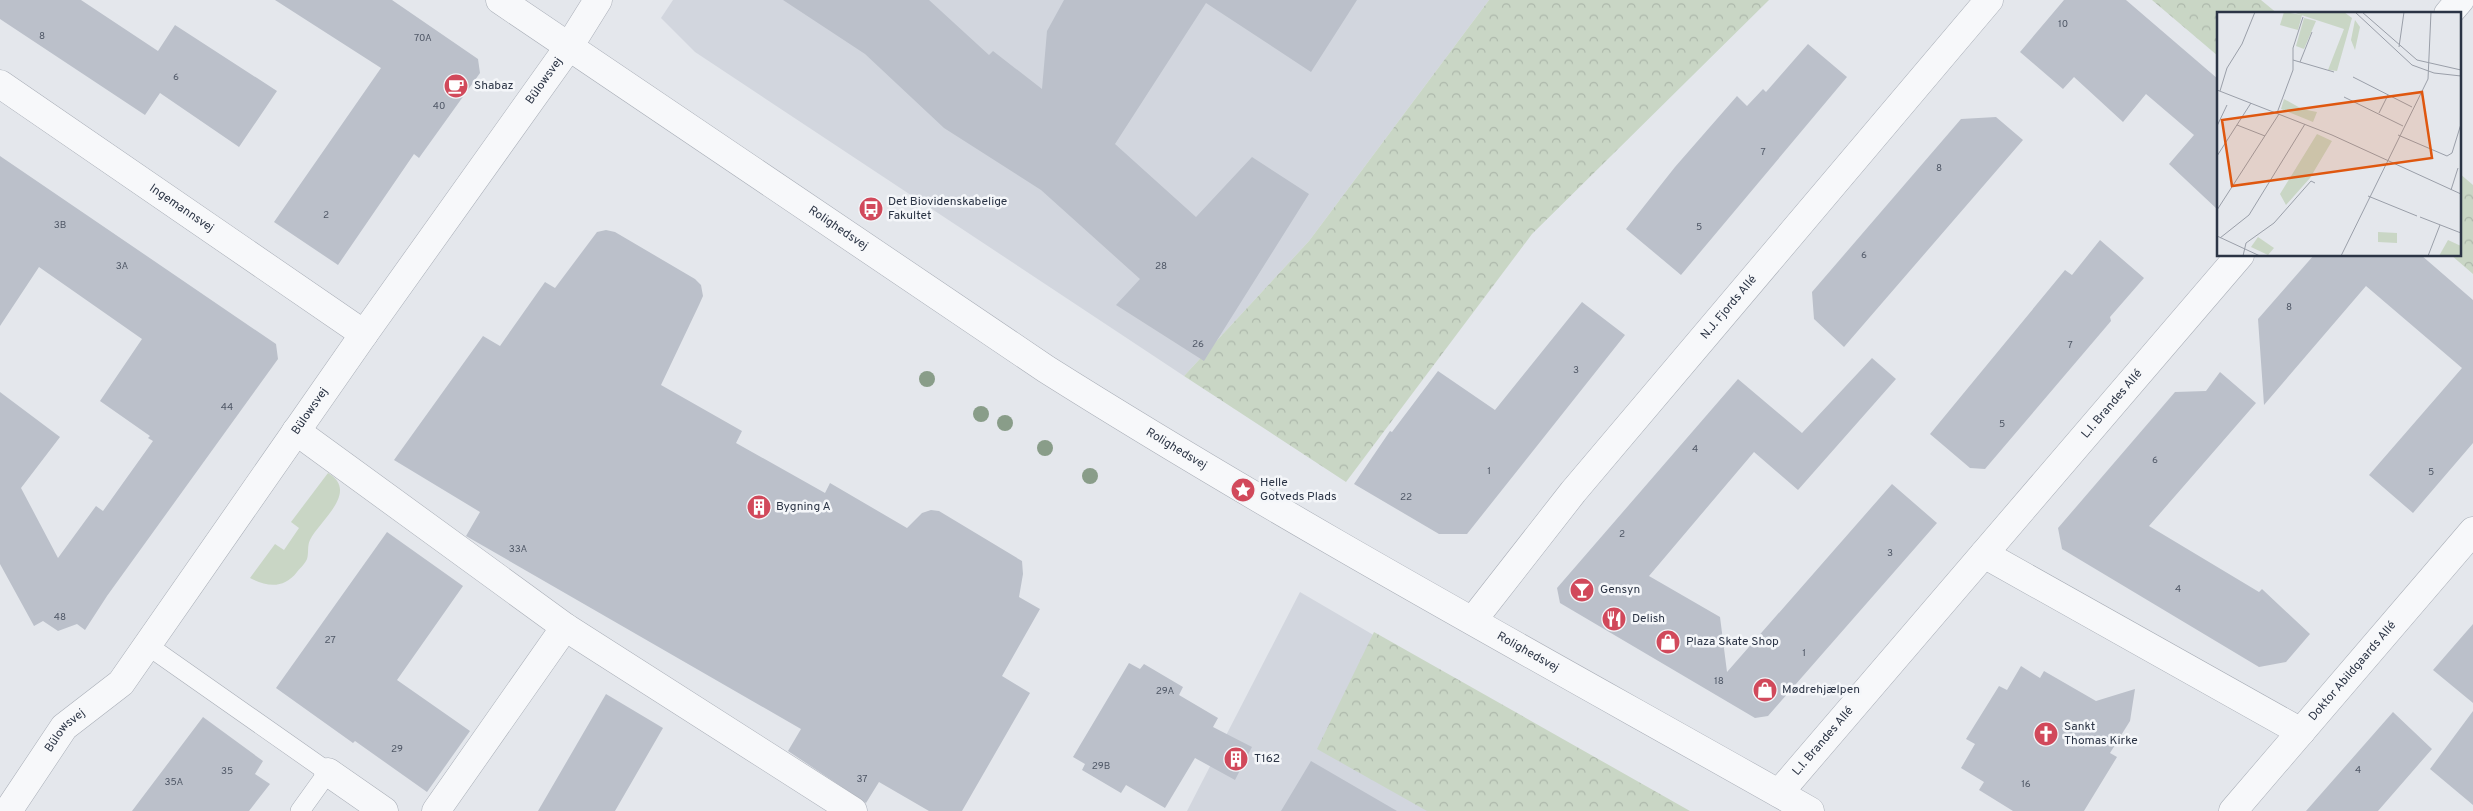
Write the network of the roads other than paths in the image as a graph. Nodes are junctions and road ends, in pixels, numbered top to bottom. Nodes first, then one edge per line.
1 (500, 0) edge
2 (598, 0) edge
3 (1989, 0) edge
4 (2460, 0) edge
5 (2450, 12) edge
6 (570, 45) junction
7 (0, 84) edge
8 (2239, 256) edge
9 (364, 334) junction
10 (296, 431) junction
11 (2473, 531) edge
12 (1984, 554) junction
13 (1474, 620) junction
14 (565, 627) junction
15 (147, 645) junction
16 (2301, 732) junction
17 (328, 772) junction
18 (1796, 805) edge
19 (8, 811) edge
20 (300, 811) edge
21 (384, 811) edge
22 (436, 811) edge
23 (853, 811) edge
24 (2233, 811) edge

1 - 6 street, Rolighedsvej
2 - 6 street, Bülowsvej
3 - 13 street, N.J. Fjords Allé
4 - 5 street
6 - 9 street, Bülowsvej
6 - 13 street, Rolighedsvej
7 - 9 street, Ingemannsvej
8 - 12 street, L.I. Brandes Allé
9 - 10 street, Bülowsvej
10 - 14 street
10 - 15 street, Bülowsvej
11 - 16 street, Doktor Abildgaards Allé
12 - 16 street
12 - 18 street, L.I. Brandes Allé
13 - 18 street, Rolighedsvej
14 - 22 street
14 - 23 street
15 - 17 lane
15 - 19 street, Bülowsvej
16 - 24 street, Doktor Abildgaards Allé
17 - 20 lane
17 - 21 street

